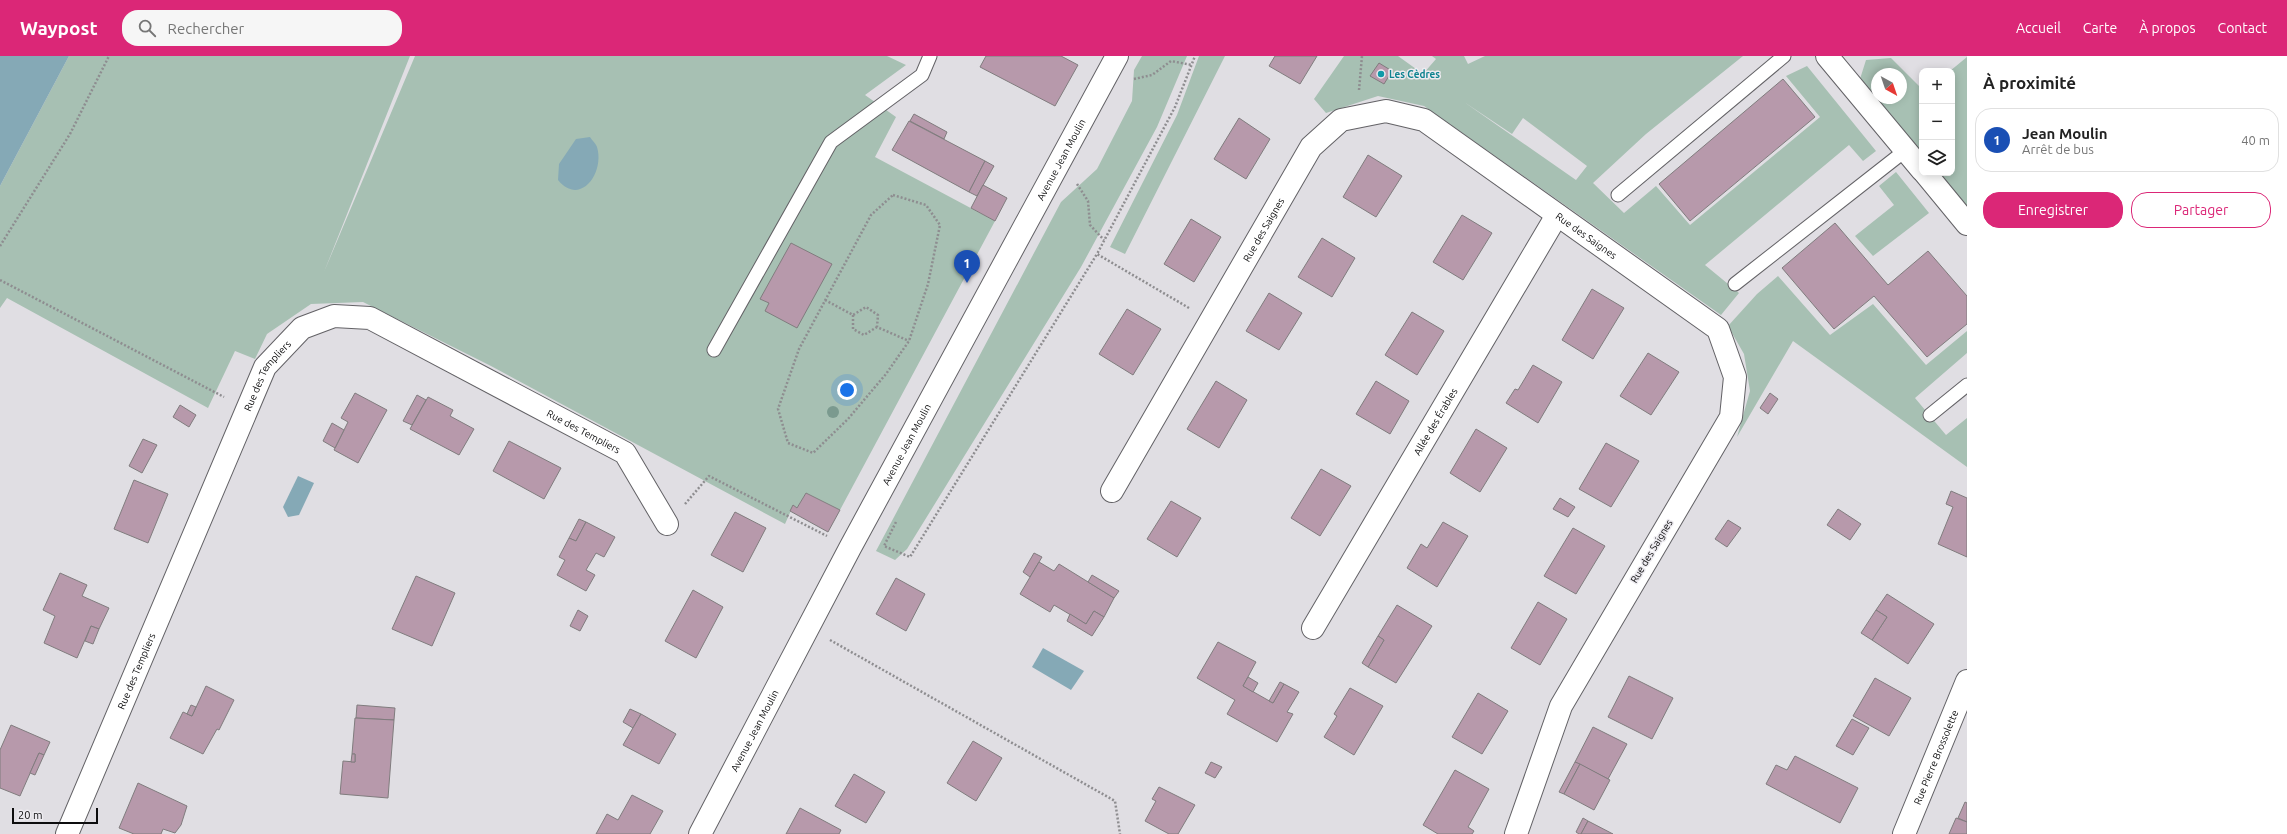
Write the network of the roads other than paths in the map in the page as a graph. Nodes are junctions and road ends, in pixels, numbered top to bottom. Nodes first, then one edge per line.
1 (930, 56) edge
2 (1117, 56) edge
3 (1784, 56) edge
4 (1827, 56) edge
5 (1906, 150) junction
6 (1919, 166) edge
7 (1927, 176) edge
8 (1618, 195) dead end
9 (1557, 215) junction
10 (1967, 224) edge
11 (1735, 284) dead end
12 (714, 350) dead end
13 (1967, 385) edge
14 (1930, 415) dead end
15 (1112, 491) dead end
16 (667, 524) road end
17 (1313, 628) dead end
18 (1967, 681) edge
19 (67, 834) edge
20 (700, 834) edge
21 (1516, 834) edge
22 (1904, 834) edge

1 - 12 lane
2 - 20 street, Avenue Jean Moulin
3 - 8 lane
4 - 5 street
5 - 6 street
5 - 11 lane
7 - 10 street
9 - 15 street, Rue des Saignes
9 - 17 street, Allée des Érables
9 - 21 street, Rue des Saignes
13 - 14 lane
16 - 19 street, Rue des Templiers
18 - 22 street, Rue Pierre Brossolette

